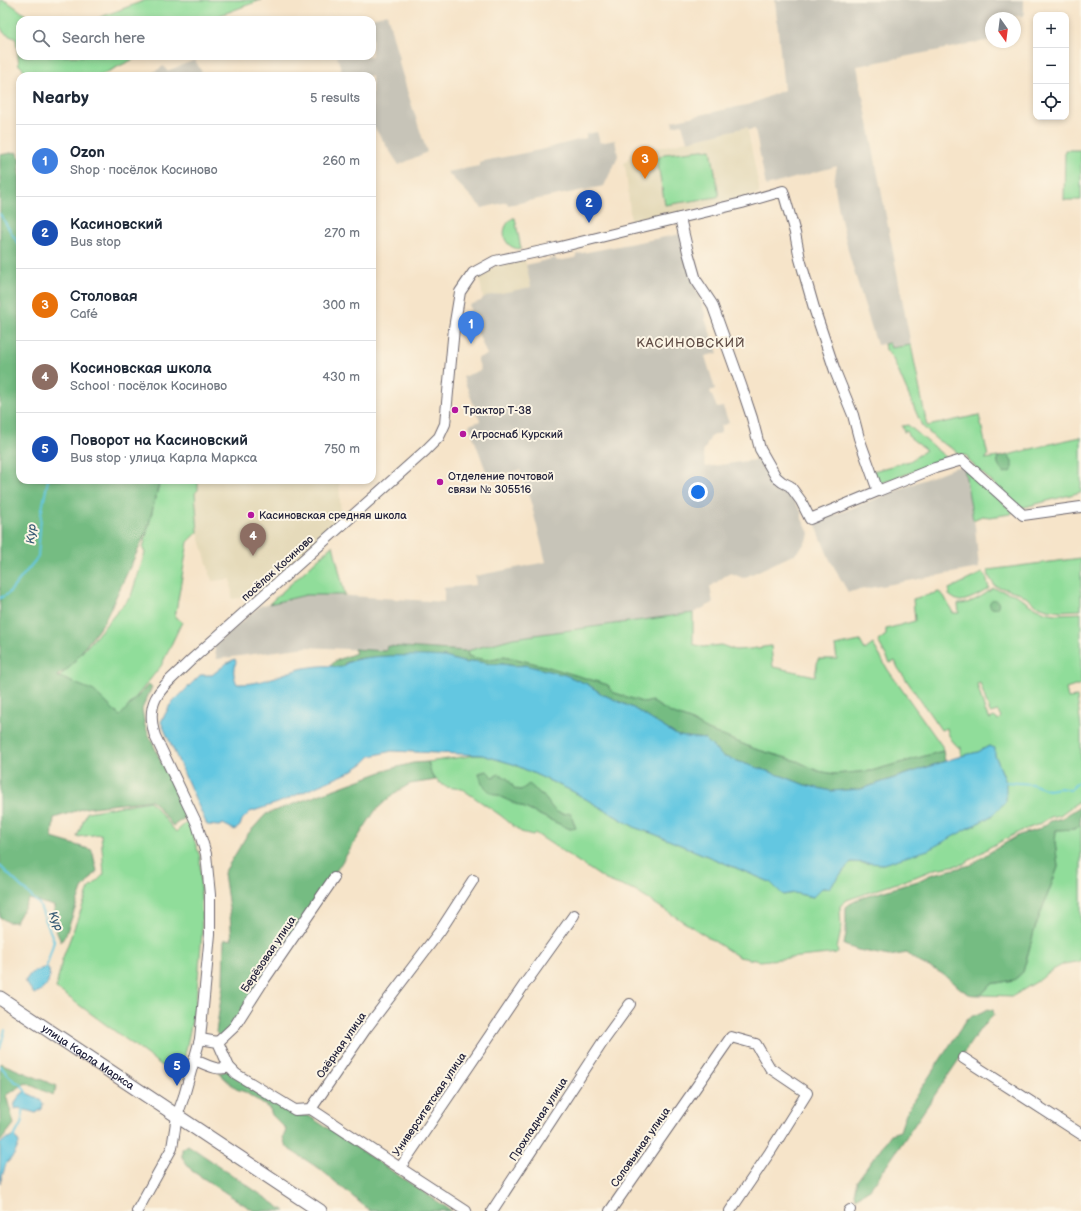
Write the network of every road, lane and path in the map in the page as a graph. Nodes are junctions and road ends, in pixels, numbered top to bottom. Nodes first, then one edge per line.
1 (680, 218) junction
2 (878, 491) junction
3 (1081, 507) edge
4 (334, 878) dead end
5 (474, 880) dead end
6 (574, 915) dead end
7 (0, 998) edge
8 (630, 1004) dead end
9 (200, 1039) junction
10 (218, 1042) junction
11 (963, 1058) dead end
12 (195, 1060) junction
13 (229, 1067) junction
14 (311, 1109) junction
15 (176, 1116) junction
16 (1081, 1134) edge
17 (400, 1168) junction
18 (136, 1211) edge
19 (320, 1211) edge
20 (466, 1211) edge
21 (492, 1211) edge
22 (610, 1211) edge
23 (730, 1211) edge

1 - 2 street
1 - 2 street, посёлок Косиново
1 - 9 street, посёлок Косиново
2 - 3 street
4 - 10 street, Берёзовая улица
5 - 14 street, Озёрная улица
6 - 17 street, Университетская улица
7 - 15 main road, улица Карла Маркса
8 - 21 street, Прохладная улица
9 - 10 street
9 - 12 street, посёлок Косиново
10 - 13 street
11 - 16 street
12 - 13 street
12 - 15 street, посёлок Косиново
13 - 14 street
14 - 17 street, Университетская улица
15 - 18 street, посёлок Косиново
15 - 19 main road, улица Карла Маркса
17 - 20 street
22 - 23 street, Соловьиная улица

